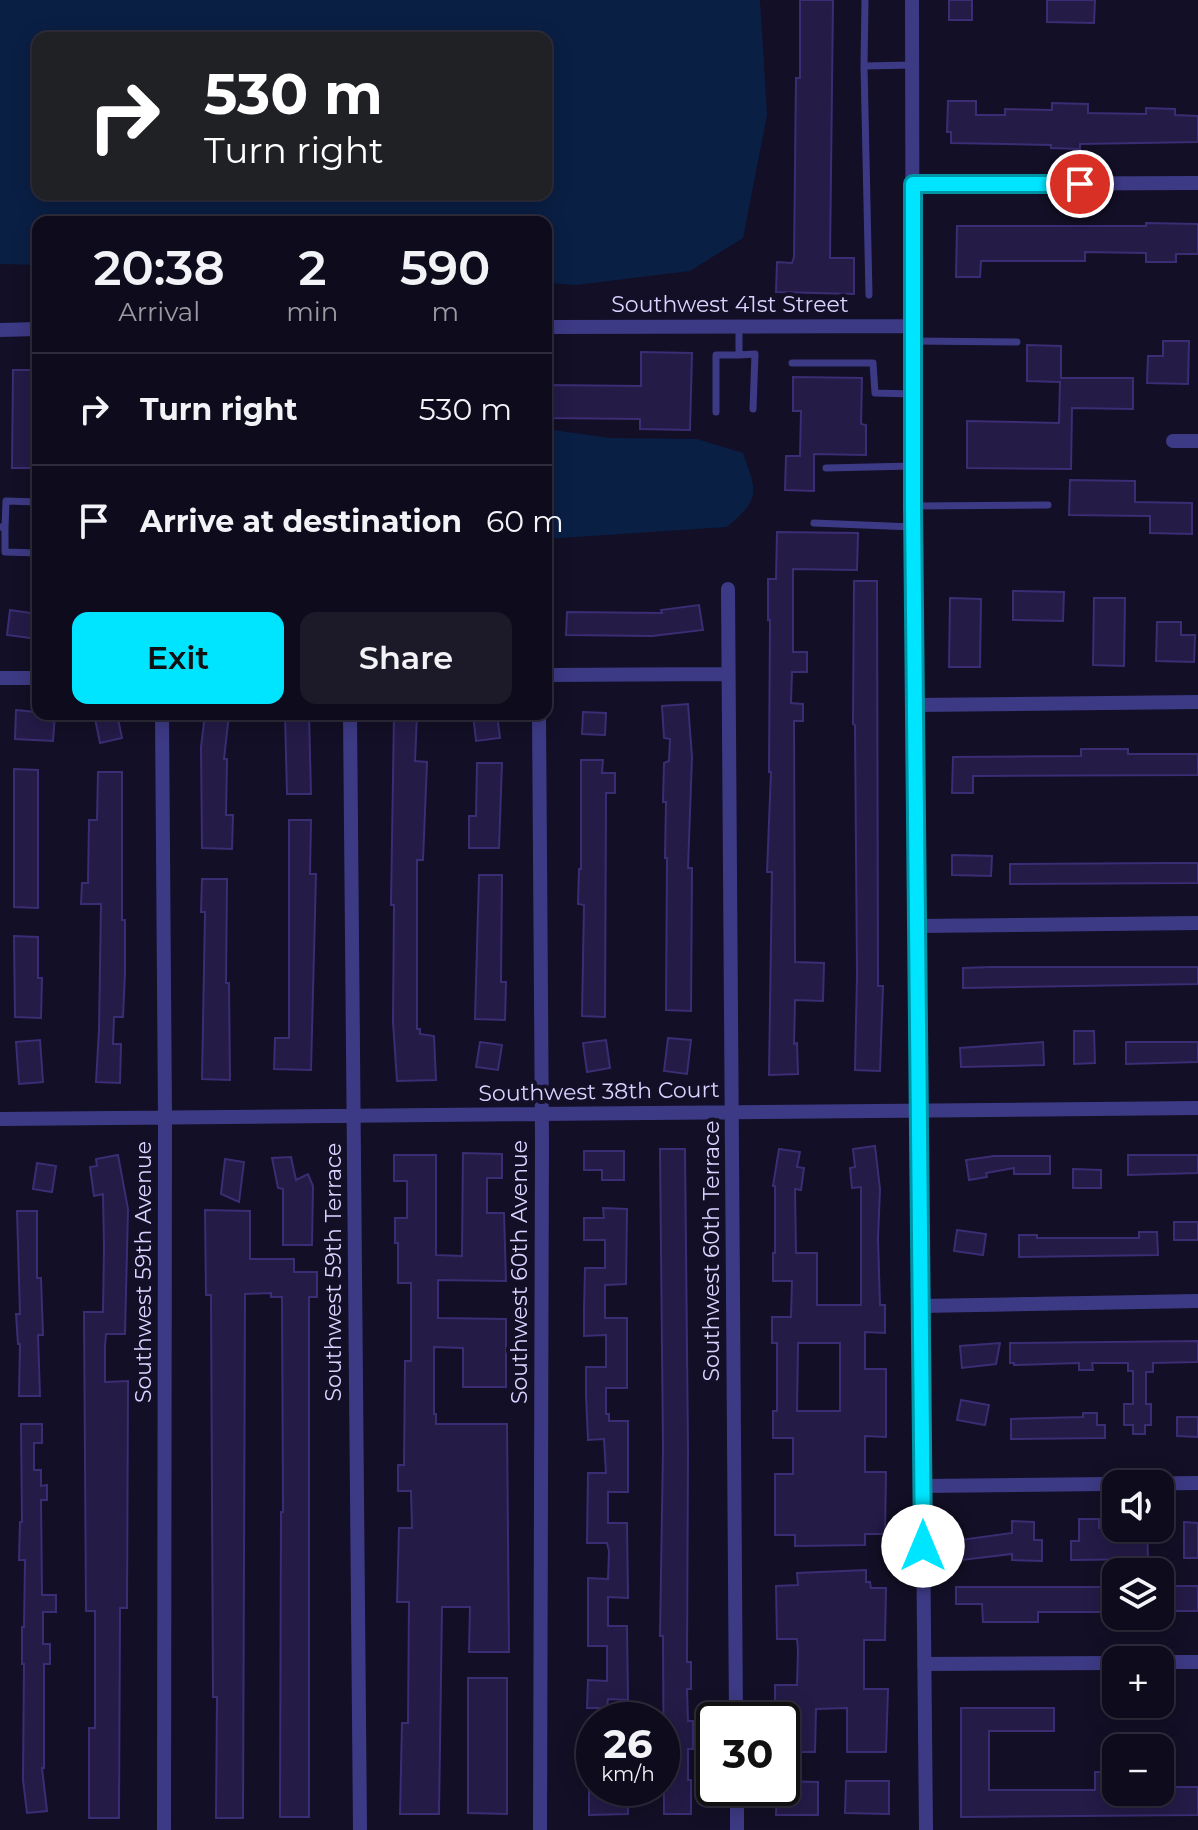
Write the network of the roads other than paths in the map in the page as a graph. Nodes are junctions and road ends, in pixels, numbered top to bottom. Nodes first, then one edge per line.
1 (865, 0) edge
2 (912, 0) edge
3 (912, 65) junction
4 (864, 66) junction
5 (1198, 183) edge
6 (913, 184) junction
7 (869, 295) dead end
8 (739, 326) junction
9 (913, 326) junction
10 (552, 327) edge
11 (32, 329) edge
12 (0, 330) edge
13 (913, 341) junction
14 (1017, 342) dead end
15 (739, 355) junction
16 (792, 363) dead end
17 (913, 394) junction
18 (753, 409) dead end
19 (716, 412) dead end
20 (1173, 441) dead end
21 (1198, 441) edge
22 (913, 466) junction
23 (826, 468) dead end
24 (32, 502) edge
25 (1048, 505) dead end
26 (913, 506) junction
27 (814, 523) dead end
28 (913, 527) junction
29 (3, 528) edge
30 (32, 553) edge
31 (728, 589) dead end
32 (728, 674) junction
33 (552, 675) edge
34 (0, 678) edge
35 (32, 678) edge
36 (1198, 702) edge
37 (915, 705) junction
38 (162, 720) edge
39 (350, 720) edge
40 (539, 720) edge
41 (1198, 923) edge
42 (918, 926) junction
43 (1198, 1108) edge
44 (732, 1111) junction
45 (920, 1111) junction
46 (542, 1114) junction
47 (353, 1117) junction
48 (165, 1118) junction
49 (0, 1119) edge
50 (1198, 1301) edge
51 (921, 1306) junction
52 (1198, 1483) edge
53 (922, 1486) junction
54 (1174, 1662) edge
55 (1198, 1662) edge
56 (1102, 1663) edge
57 (924, 1664) junction
58 (736, 1702) edge
59 (737, 1806) edge
60 (164, 1830) edge
61 (360, 1830) edge
62 (540, 1830) edge
63 (737, 1830) edge
64 (926, 1830) edge

1 - 4 lane
2 - 3 street
3 - 4 lane
3 - 6 street
4 - 7 lane
5 - 6 street
6 - 9 street
8 - 9 street, Southwest 41st Street
8 - 10 street, Southwest 41st Street
8 - 15 lane
9 - 13 street
11 - 12 street
13 - 14 lane
13 - 17 street
15 - 18 lane
15 - 19 lane
16 - 17 lane
17 - 22 street
20 - 21 street
22 - 23 lane
22 - 26 street
24 - 29 lane
25 - 26 lane
26 - 28 street
27 - 28 lane
28 - 37 street
29 - 30 lane
31 - 32 street, Southwest 60th Terrace
32 - 33 street
32 - 44 street, Southwest 60th Terrace
34 - 35 street
36 - 37 street
37 - 42 street
38 - 48 street, Southwest 59th Avenue
39 - 47 street, Southwest 59th Terrace
40 - 46 street, Southwest 60th Avenue
41 - 42 street
42 - 45 street
43 - 45 street, Southwest 38th Court
44 - 45 street, Southwest 38th Court
44 - 46 street, Southwest 38th Court
44 - 58 street, Southwest 60th Terrace
45 - 51 street
46 - 47 street, Southwest 38th Court
46 - 62 street, Southwest 60th Avenue
47 - 48 street, Southwest 38th Court
47 - 61 street, Southwest 59th Terrace
48 - 49 street, Southwest 38th Court
48 - 60 street, Southwest 59th Avenue
50 - 51 street
51 - 53 street
52 - 53 street
53 - 57 street
54 - 55 street
56 - 57 street
57 - 64 street
59 - 63 street

